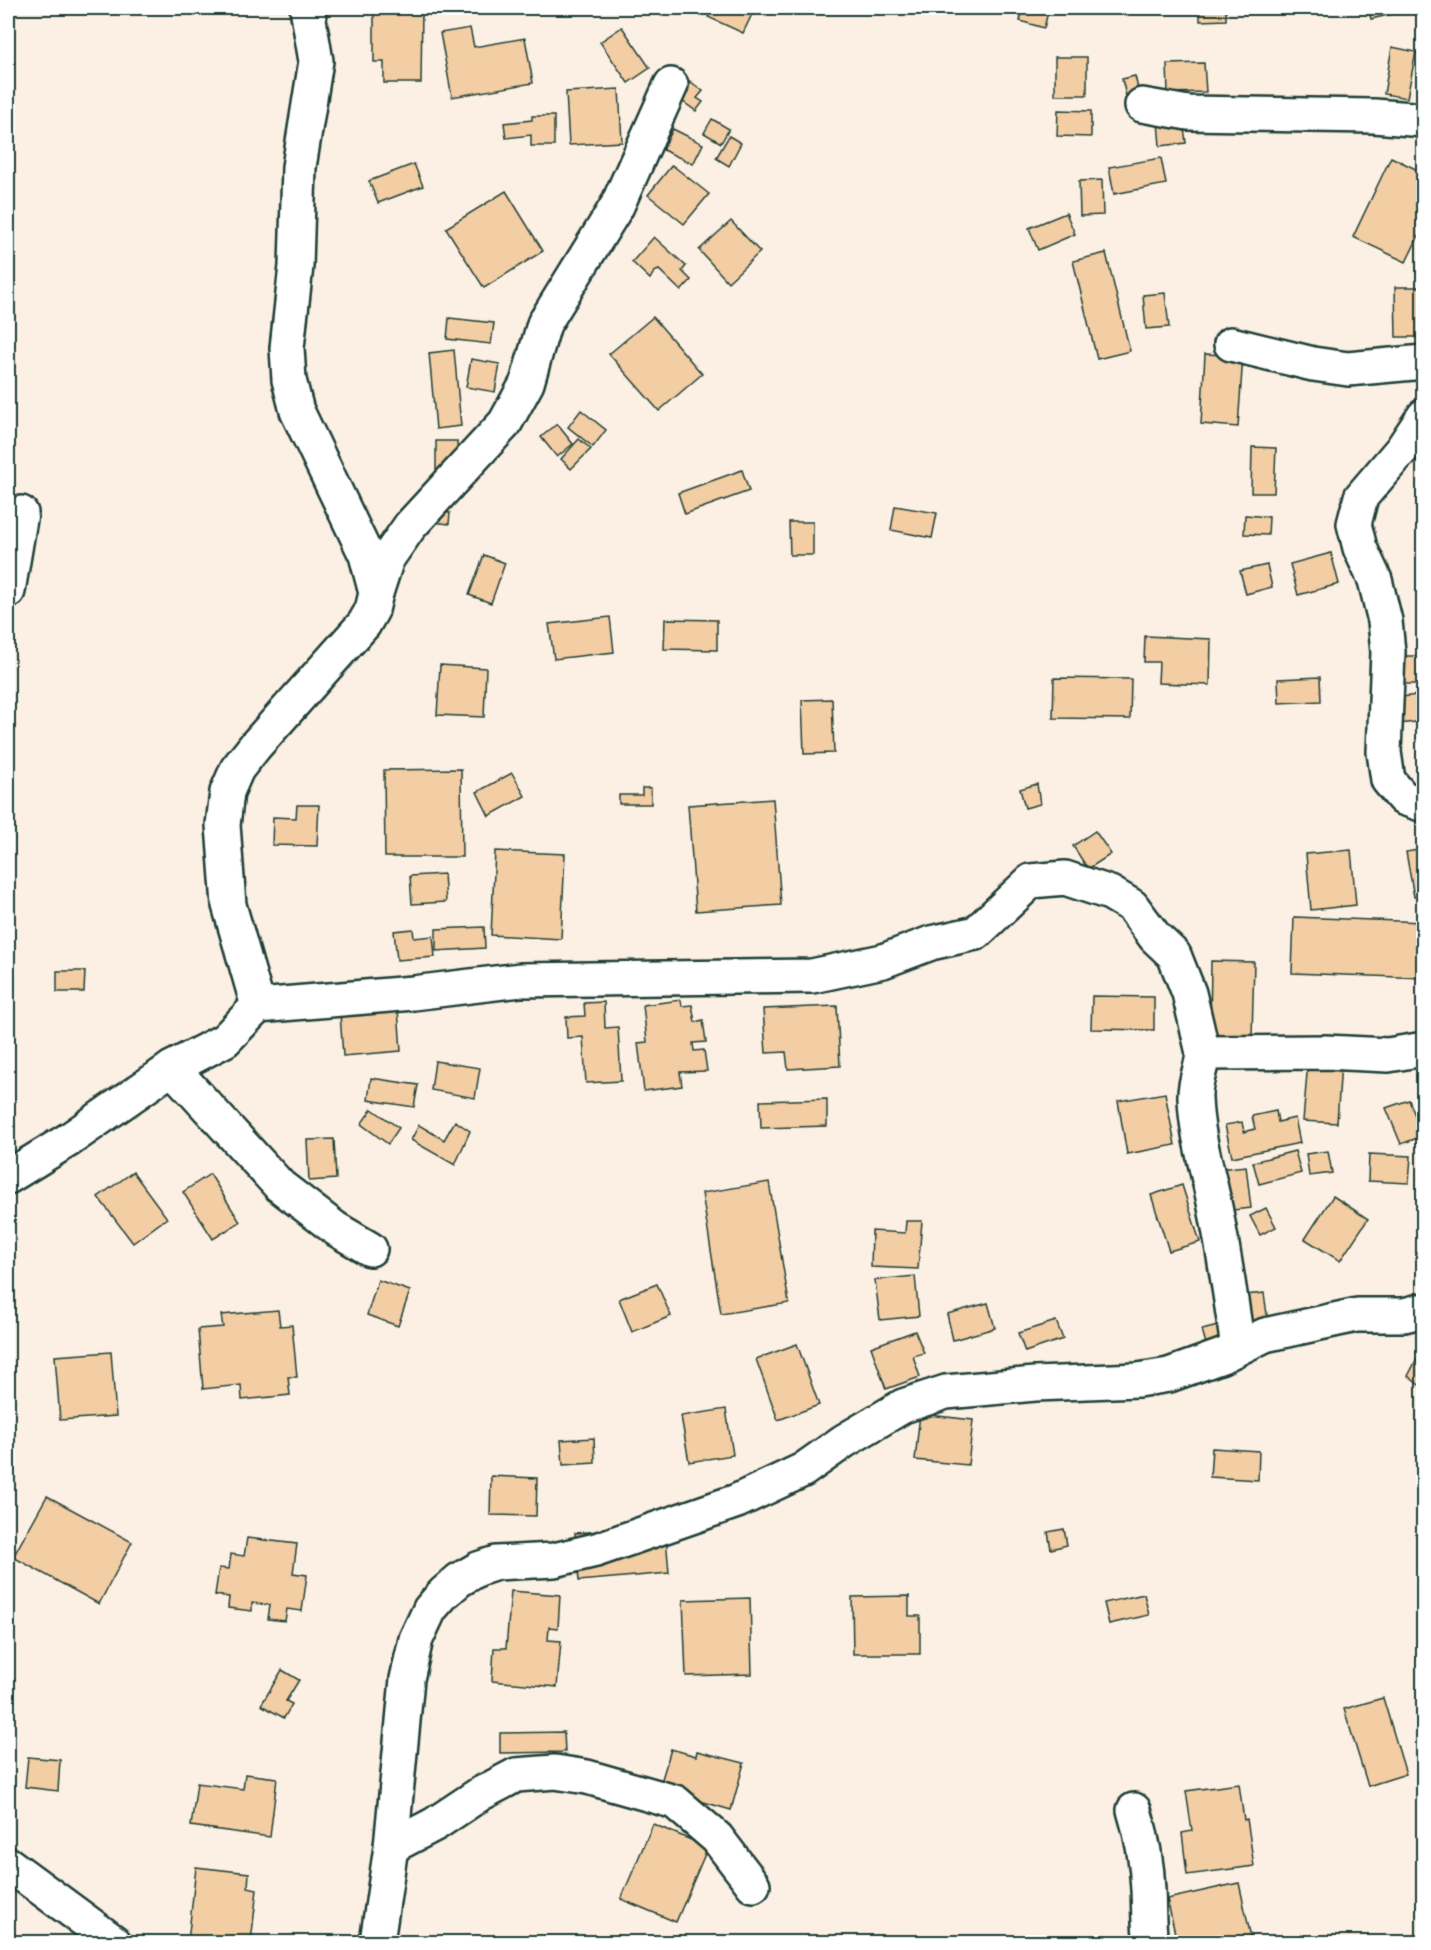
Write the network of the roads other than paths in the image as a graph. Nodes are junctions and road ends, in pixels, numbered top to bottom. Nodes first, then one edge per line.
1 (307, 8) edge
2 (671, 86) dead end
3 (1142, 105) dead end
4 (1424, 120) edge
5 (1231, 344) dead end
6 (1424, 362) edge
7 (1424, 416) edge
8 (21, 513) dead end
9 (8, 591) edge
10 (376, 593) junction
11 (1424, 805) edge
12 (258, 1006) junction
13 (1424, 1049) edge
14 (1203, 1053) junction
15 (172, 1068) junction
16 (8, 1177) edge
17 (370, 1249) dead end
18 (1424, 1310) edge
19 (1238, 1348) junction
20 (1134, 1810) dead end
21 (391, 1847) junction
22 (8, 1864) edge
23 (753, 1885) dead end
24 (82, 1930) edge
25 (114, 1942) edge
26 (377, 1942) edge
27 (1151, 1942) edge

1 - 10 street
2 - 10 street
3 - 4 street
5 - 6 street
7 - 11 street
8 - 9 street
10 - 12 street
12 - 14 street
12 - 15 street
13 - 14 street
14 - 19 street
15 - 16 street
15 - 17 street
18 - 19 street
19 - 21 street
20 - 27 street
21 - 23 street
21 - 26 street
22 - 24 street
24 - 25 street

